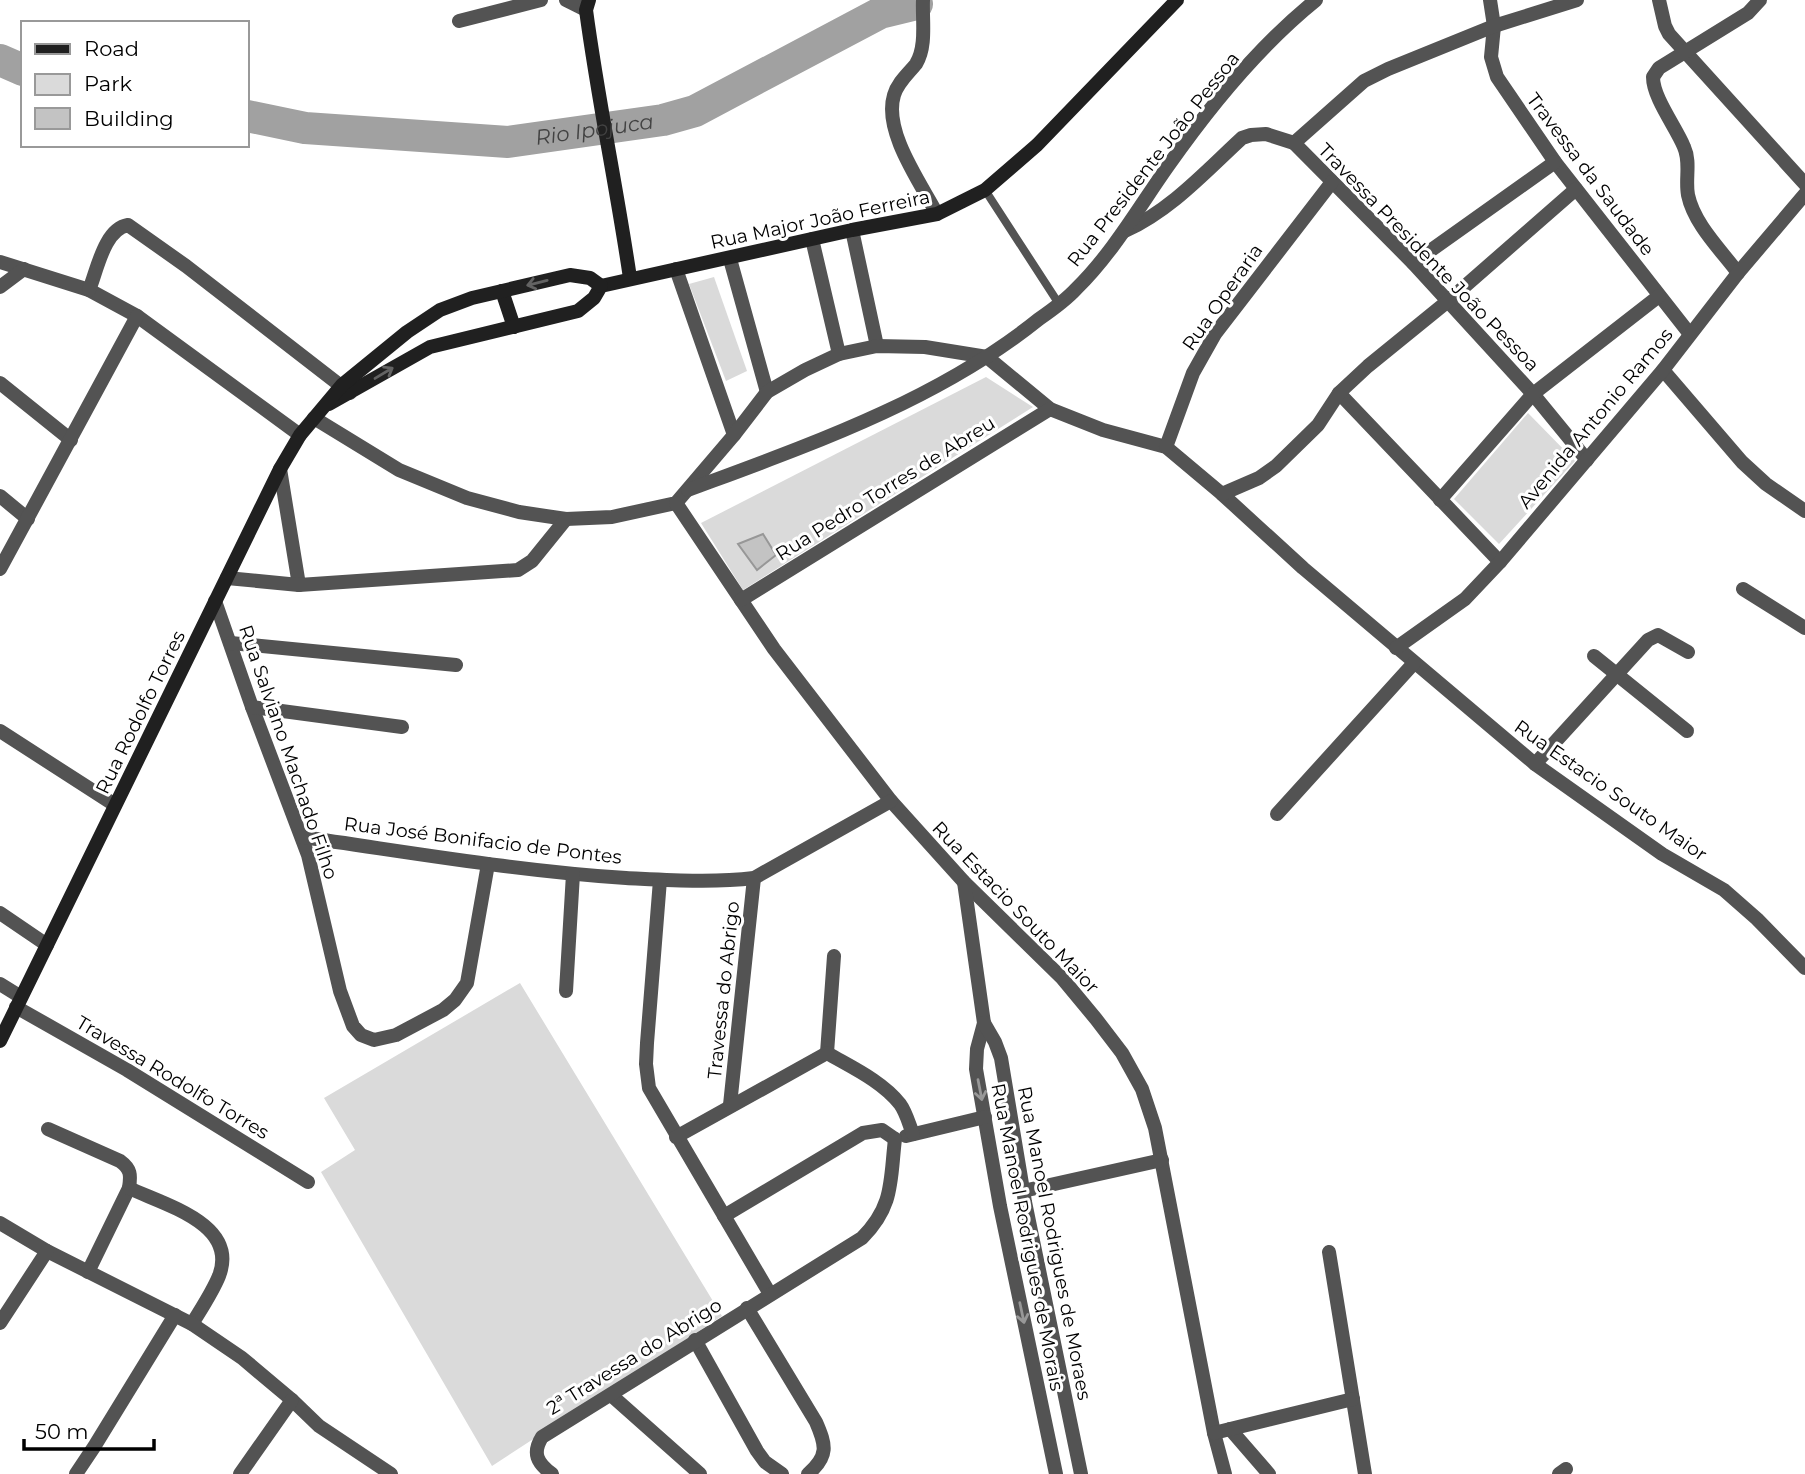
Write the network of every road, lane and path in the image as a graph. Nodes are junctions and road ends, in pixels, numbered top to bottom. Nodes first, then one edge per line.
1 (541, 0) edge
2 (566, 0) edge
3 (923, 0) edge
4 (1177, 0) edge
5 (1316, 0) edge
6 (1490, 0) edge
7 (1577, 0) edge
8 (1659, 0) edge
9 (1760, 0) edge
10 (588, 5) edge
11 (459, 21) dead end
12 (1494, 26) junction
13 (1684, 51) junction
14 (1294, 143) junction
15 (1555, 162) junction
16 (1332, 182) junction
17 (1805, 184) edge
18 (1576, 189) junction
19 (985, 190) junction
20 (1805, 194) edge
21 (937, 214) junction
22 (852, 230) junction
23 (1124, 232) junction
24 (812, 239) junction
25 (730, 259) junction
26 (0, 262) edge
27 (1413, 263) junction
28 (24, 269) junction
29 (676, 269) junction
30 (1738, 273) junction
31 (630, 278) junction
32 (601, 286) junction
33 (0, 287) edge
34 (89, 290) junction
35 (502, 291) junction
36 (1659, 296) junction
37 (1448, 301) junction
38 (1059, 304) junction
39 (137, 316) junction
40 (514, 327) junction
41 (1689, 333) junction
42 (877, 346) junction
43 (839, 354) junction
44 (987, 357) junction
45 (1663, 370) junction
46 (0, 383) edge
47 (346, 389) junction
48 (767, 392) junction
49 (1339, 393) junction
50 (1533, 394) junction
51 (1050, 409) junction
52 (314, 418) junction
53 (300, 435) junction
54 (734, 435) junction
55 (71, 440) junction
56 (1166, 447) junction
57 (1587, 460) junction
58 (280, 469) junction
59 (688, 490) junction
60 (1222, 494) junction
61 (0, 496) edge
62 (1440, 500) junction
63 (676, 503) junction
64 (1805, 511) edge
65 (28, 519) junction
66 (566, 519) junction
67 (1500, 562) junction
68 (0, 569) edge
69 (226, 578) junction
70 (299, 585) junction
71 (1743, 589) dead end
72 (741, 600) junction
73 (215, 601) junction
74 (1805, 628) edge
75 (231, 643) junction
76 (1396, 648) junction
77 (1688, 652) dead end
78 (1594, 656) dead end
79 (1414, 663) junction
80 (456, 665) dead end
81 (1616, 673) junction
82 (252, 707) junction
83 (402, 727) dead end
84 (0, 731) edge
85 (1687, 731) dead end
86 (1535, 764) junction
87 (891, 800) junction
88 (115, 805) junction
89 (1277, 814) dead end
90 (302, 837) junction
91 (488, 864) junction
92 (573, 874) junction
93 (754, 878) junction
94 (660, 880) junction
95 (964, 882) junction
96 (0, 913) edge
97 (47, 945) junction
98 (834, 956) dead end
99 (1805, 968) edge
100 (0, 984) edge
101 (566, 991) dead end
102 (19, 1002) junction
103 (984, 1023) junction
104 (0, 1041) edge
105 (827, 1053) junction
106 (730, 1105) junction
107 (985, 1117) junction
108 (48, 1129) dead end
109 (913, 1134) junction
110 (676, 1137) junction
111 (895, 1139) junction
112 (1162, 1160) junction
113 (308, 1182) dead end
114 (130, 1188) junction
115 (1024, 1197) junction
116 (1000, 1206) junction
117 (724, 1216) junction
118 (0, 1223) edge
119 (47, 1251) junction
120 (1329, 1252) dead end
121 (88, 1272) junction
122 (770, 1294) junction
123 (747, 1308) junction
124 (174, 1315) junction
125 (0, 1323) edge
126 (192, 1324) junction
127 (695, 1340) junction
128 (1052, 1341) junction
129 (1029, 1346) junction
130 (611, 1395) junction
131 (1353, 1399) junction
132 (292, 1400) junction
133 (1230, 1429) junction
134 (1214, 1433) junction
135 (76, 1474) edge
136 (240, 1474) edge
137 (391, 1474) edge
138 (552, 1474) edge
139 (700, 1474) edge
140 (782, 1474) edge
141 (808, 1474) edge
142 (1056, 1474) edge
143 (1081, 1474) edge
144 (1225, 1474) edge
145 (1269, 1474) edge
146 (1365, 1474) edge

1 - 11 street
2 - 10 street
3 - 21 street
4 - 19 main road, Rua Major João Ferreira
5 - 23 street, Rua Presidente João Pessoa
6 - 12 street, Travessa da Saudade
7 - 12 street
8 - 13 street
9 - 13 street
10 - 31 main road
12 - 14 street
12 - 15 street, Travessa da Saudade
13 - 17 street
13 - 30 street
14 - 16 street, Travessa Presidente João Pessoa
14 - 23 street, Travessa Presidente João Pessoa
15 - 18 street, Travessa da Saudade
15 - 27 street
16 - 27 street, Travessa Presidente João Pessoa
16 - 56 street, Rua Operaria
18 - 36 street, Travessa da Saudade
18 - 37 street
19 - 21 main road, Rua Major João Ferreira
19 - 38 lane
20 - 30 street, Avenida Antonio Ramos
21 - 22 main road, Rua Major João Ferreira
22 - 24 main road, Rua Major João Ferreira
22 - 42 street
23 - 38 street, Rua Presidente João Pessoa
24 - 25 main road, Rua Major João Ferreira
24 - 43 street
25 - 29 main road, Rua Major João Ferreira
25 - 48 street
26 - 28 street
27 - 37 street, Travessa Presidente João Pessoa
28 - 33 street
28 - 34 street
29 - 31 main road, Rua Major João Ferreira
29 - 54 street
30 - 41 street, Avenida Antonio Ramos
31 - 32 main road, Rua Major João Ferreira
32 -> 35 main road
32 - 40 main road
34 - 39 street
34 - 47 street
35 - 40 main road
35 - 47 main road
36 - 41 street, Travessa da Saudade
36 - 50 street
37 - 49 street
37 - 50 street, Travessa Presidente João Pessoa
38 - 44 street, Rua Presidente João Pessoa
39 - 53 street
39 - 55 street
47 -> 40 main road
41 - 45 street, Avenida Antonio Ramos
42 - 43 street
42 - 44 street
43 - 48 street
44 - 51 street, Rua Estacio Souto Maior
44 - 59 street, Rua Presidente João Pessoa
45 - 57 street, Avenida Antonio Ramos
45 - 64 street
46 - 55 street
47 - 52 main road, Rua Rodolfo Torres
48 - 54 street
49 - 60 street
49 - 62 street
50 - 57 street, Travessa Presidente João Pessoa
50 - 62 street
51 - 56 street, Rua Estacio Souto Maior
51 - 72 street, Rua Pedro Torres de Abreu
52 - 53 main road, Rua Rodolfo Torres
52 - 66 street
53 - 58 main road, Rua Rodolfo Torres
54 - 59 street
55 - 65 street
56 - 60 street, Rua Estacio Souto Maior
57 - 67 street, Avenida Antonio Ramos
58 - 69 main road, Rua Rodolfo Torres
58 - 70 street
59 - 63 street
60 - 76 street, Rua Estacio Souto Maior
61 - 65 street
62 - 67 street
63 - 66 street
63 - 72 street, Rua Estacio Souto Maior
65 - 68 street
66 - 70 street
67 - 76 street, Avenida Antonio Ramos
69 - 70 street
69 - 73 main road, Rua Rodolfo Torres
71 - 74 street
72 - 87 street, Rua Estacio Souto Maior
73 - 75 street, Rua Salviano Machado Filho
73 - 88 main road, Rua Rodolfo Torres
75 - 80 street
75 - 82 street, Rua Salviano Machado Filho
76 - 79 street, Rua Estacio Souto Maior
77 - 81 street
78 - 81 street
79 - 86 street, Rua Estacio Souto Maior
79 - 89 street
81 - 85 street
81 - 86 street
82 - 83 street
82 - 90 street, Rua Salviano Machado Filho
84 - 88 street
86 - 99 street, Rua Estacio Souto Maior
87 - 93 street, Rua José Bonifacio de Pontes
87 - 95 street, Rua Estacio Souto Maior
88 - 97 main road, Rua Rodolfo Torres
90 - 91 street, Rua José Bonifacio de Pontes
90 - 91 street, Rua Salviano Machado Filho
91 - 92 street, Rua José Bonifacio de Pontes
92 - 94 street, Rua José Bonifacio de Pontes
92 - 101 street
93 - 94 street, Rua José Bonifacio de Pontes
93 - 106 street, Travessa do Abrigo
94 - 110 street
95 - 103 street, Rua Manoel Rodrigues de Morais
95 - 112 street, Rua Estacio Souto Maior
96 - 97 street
97 - 102 main road, Rua Rodolfo Torres
98 - 105 street
100 - 102 street, Travessa Rodolfo Torres
102 - 104 main road, Rua Rodolfo Torres
102 - 113 street, Travessa Rodolfo Torres
103 -> 107 street, Rua Manoel Rodrigues de Morais
103 - 115 street, Rua Manoel Rodrigues de Moraes
105 - 106 street
105 - 109 street
106 - 110 street
107 - 109 street
107 - 116 street, Rua Manoel Rodrigues de Morais
108 - 114 street
109 - 111 street
110 - 117 street
111 - 117 street
111 - 122 street, 2ª Travessa do Abrigo
112 - 115 street
112 - 134 street, Rua Estacio Souto Maior
114 - 121 street
114 - 126 street
115 - 116 street
115 - 128 street, Rua Manoel Rodrigues de Moraes
116 -> 129 street, Rua Manoel Rodrigues de Morais
117 - 122 street
118 - 119 street
119 - 121 street
119 - 125 street
120 - 131 street
121 - 124 street
122 - 123 street, 2ª Travessa do Abrigo
123 - 127 street, 2ª Travessa do Abrigo
123 - 141 street
124 - 126 street
124 - 135 street
126 - 132 street
127 - 130 street, 2ª Travessa do Abrigo
127 - 140 street
128 - 129 street
128 - 143 street, Rua Manoel Rodrigues de Moraes
129 - 142 street, Rua Manoel Rodrigues de Morais
130 - 138 street, 2ª Travessa do Abrigo
130 - 139 street
131 - 133 street
131 - 146 street
132 - 136 street
132 - 137 street
133 - 134 street
133 - 145 street
134 - 144 street, Rua Estacio Souto Maior

